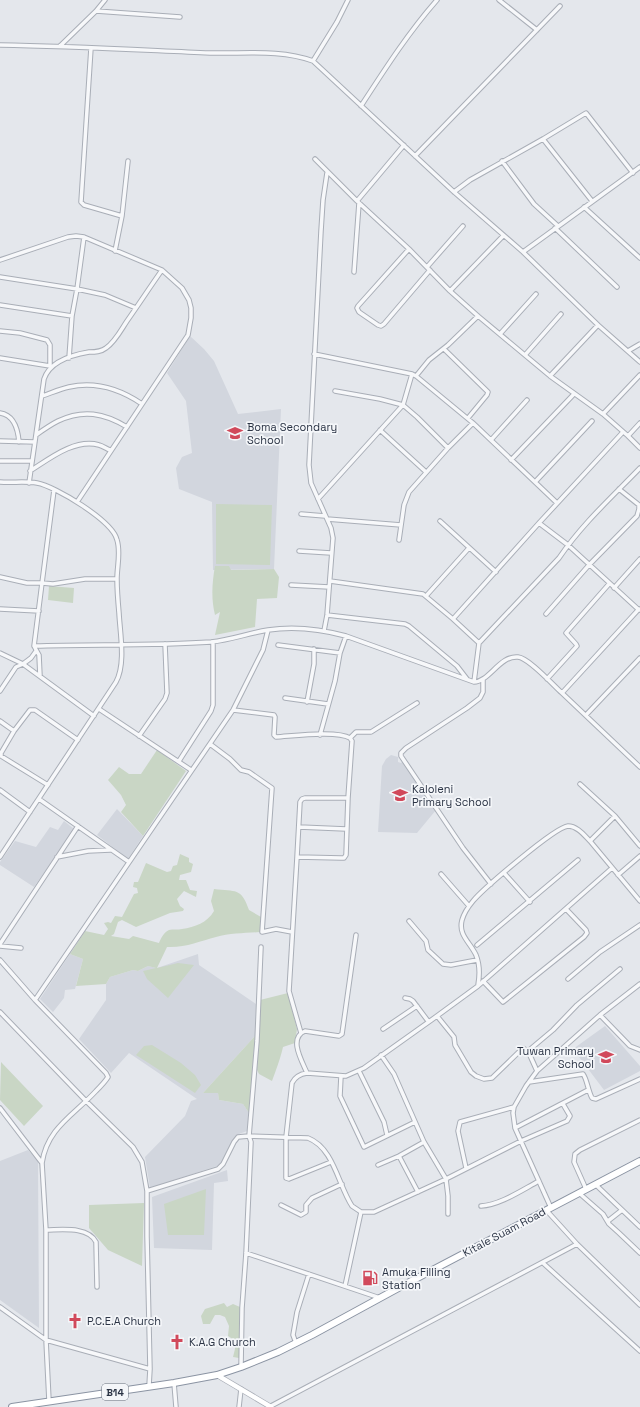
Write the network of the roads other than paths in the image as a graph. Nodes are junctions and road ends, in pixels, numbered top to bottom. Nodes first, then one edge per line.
1 (105, 0) edge
2 (348, 0) edge
3 (437, 0) edge
4 (499, 0) edge
5 (560, 6) dead end
6 (96, 11) junction
7 (180, 17) dead end
8 (537, 30) junction
9 (0, 45) edge
10 (60, 46) junction
11 (91, 48) junction
12 (313, 61) junction
13 (361, 106) junction
14 (543, 139) junction
15 (404, 145) junction
16 (415, 156) junction
17 (315, 159) dead end
18 (128, 161) dead end
19 (502, 161) junction
20 (640, 167) edge
21 (633, 172) junction
22 (327, 173) junction
23 (454, 192) junction
24 (592, 201) junction
25 (358, 202) junction
26 (584, 207) junction
27 (122, 216) junction
28 (463, 226) dead end
29 (557, 227) junction
30 (503, 236) junction
31 (84, 238) junction
32 (409, 249) junction
33 (115, 251) junction
34 (523, 252) junction
35 (640, 258) edge
36 (0, 260) edge
37 (428, 268) junction
38 (162, 270) junction
39 (354, 272) dead end
40 (0, 277) edge
41 (617, 288) dead end
42 (77, 289) junction
43 (450, 290) junction
44 (536, 294) dead end
45 (0, 305) edge
46 (136, 308) junction
47 (561, 314) dead end
48 (72, 316) junction
49 (478, 316) junction
50 (598, 325) junction
51 (0, 330) edge
52 (500, 334) junction
53 (640, 344) edge
54 (444, 349) junction
55 (628, 351) junction
56 (314, 354) junction
57 (525, 354) junction
58 (0, 358) edge
59 (69, 358) junction
60 (640, 362) edge
61 (51, 366) junction
62 (412, 374) junction
63 (640, 375) edge
64 (416, 376) junction
65 (550, 376) junction
66 (335, 391) dead end
67 (574, 394) junction
68 (42, 396) junction
69 (527, 400) dead end
70 (142, 404) junction
71 (403, 405) junction
72 (0, 413) edge
73 (603, 414) junction
74 (468, 418) junction
75 (592, 421) dead end
76 (473, 423) junction
77 (640, 423) edge
78 (127, 426) junction
79 (380, 430) junction
80 (623, 432) junction
81 (36, 435) junction
82 (628, 436) junction
83 (491, 440) junction
84 (0, 441) edge
85 (19, 442) junction
86 (35, 442) junction
87 (448, 448) junction
88 (640, 448) edge
89 (110, 450) junction
90 (511, 460) junction
91 (0, 461) edge
92 (32, 461) junction
93 (640, 468) edge
94 (30, 471) junction
95 (426, 472) junction
96 (536, 481) junction
97 (0, 482) edge
98 (29, 483) junction
99 (619, 489) junction
100 (54, 490) junction
101 (318, 499) junction
102 (77, 502) junction
103 (557, 503) junction
104 (301, 514) dead end
105 (326, 518) junction
106 (440, 520) dead end
107 (539, 523) junction
108 (401, 525) junction
109 (399, 540) dead end
110 (568, 545) junction
111 (469, 548) junction
112 (299, 551) dead end
113 (331, 552) junction
114 (640, 559) edge
115 (589, 565) junction
116 (496, 572) junction
117 (0, 577) edge
118 (117, 579) junction
119 (330, 581) junction
120 (42, 583) junction
121 (609, 584) junction
122 (291, 586) dead end
123 (329, 587) junction
124 (614, 588) junction
125 (426, 596) junction
126 (0, 609) edge
127 (640, 609) edge
128 (39, 612) junction
129 (327, 614) junction
130 (546, 614) dead end
131 (454, 618) junction
132 (268, 630) junction
133 (324, 631) junction
134 (346, 636) junction
135 (213, 642) junction
136 (479, 643) junction
137 (121, 644) junction
138 (166, 644) junction
139 (278, 645) dead end
140 (34, 646) junction
141 (314, 649) junction
142 (36, 651) junction
143 (0, 653) edge
144 (340, 653) junction
145 (640, 658) edge
146 (23, 664) junction
147 (40, 676) junction
148 (467, 679) junction
149 (483, 679) junction
150 (547, 679) junction
151 (474, 682) junction
152 (0, 691) edge
153 (562, 694) junction
154 (285, 698) dead end
155 (307, 702) junction
156 (328, 704) junction
157 (417, 704) dead end
158 (99, 709) junction
159 (233, 710) junction
160 (586, 715) junction
161 (94, 716) junction
162 (0, 721) edge
163 (14, 731) junction
164 (320, 735) junction
165 (140, 736) junction
166 (350, 738) junction
167 (78, 740) junction
168 (210, 744) junction
169 (179, 761) junction
170 (640, 767) edge
171 (191, 770) junction
172 (580, 784) dead end
173 (48, 785) junction
174 (0, 790) edge
175 (348, 798) junction
176 (39, 799) junction
177 (30, 812) junction
178 (615, 816) junction
179 (78, 826) junction
180 (299, 827) junction
181 (346, 829) junction
182 (590, 841) junction
183 (640, 846) edge
184 (0, 849) edge
185 (110, 850) junction
186 (4, 852) junction
187 (640, 856) edge
188 (0, 857) edge
189 (57, 857) junction
190 (297, 857) junction
191 (578, 860) dead end
192 (129, 862) junction
193 (612, 868) junction
194 (504, 873) junction
195 (441, 874) dead end
196 (618, 875) junction
197 (491, 884) junction
198 (640, 901) edge
199 (530, 902) junction
200 (468, 906) junction
201 (566, 909) junction
202 (409, 921) dead end
203 (640, 925) edge
204 (292, 932) junction
205 (356, 935) dead end
206 (0, 945) edge
207 (477, 945) dead end
208 (261, 947) dead end
209 (21, 948) dead end
210 (0, 960) edge
211 (477, 960) junction
212 (620, 969) dead end
213 (568, 979) dead end
214 (483, 981) junction
215 (640, 984) edge
216 (478, 986) junction
217 (405, 998) dead end
218 (36, 1000) junction
219 (417, 1006) junction
220 (0, 1012) edge
221 (600, 1015) junction
222 (438, 1016) junction
223 (428, 1021) junction
224 (383, 1029) dead end
225 (301, 1032) junction
226 (528, 1050) junction
227 (640, 1050) edge
228 (381, 1055) junction
229 (359, 1071) junction
230 (537, 1071) junction
231 (307, 1073) junction
232 (341, 1076) junction
233 (640, 1079) edge
234 (529, 1082) junction
235 (588, 1090) junction
236 (86, 1101) junction
237 (563, 1104) junction
238 (514, 1107) junction
239 (0, 1108) edge
240 (640, 1120) edge
241 (415, 1122) junction
242 (515, 1128) junction
243 (387, 1135) junction
244 (249, 1136) junction
245 (286, 1137) junction
246 (521, 1141) junction
247 (424, 1142) junction
248 (400, 1156) junction
249 (640, 1161) edge
250 (331, 1162) junction
251 (42, 1163) junction
252 (378, 1165) dead end
253 (466, 1168) junction
254 (446, 1179) junction
255 (539, 1181) junction
256 (342, 1184) junction
257 (596, 1185) junction
258 (586, 1189) junction
259 (148, 1191) junction
260 (418, 1192) junction
261 (579, 1194) junction
262 (281, 1205) dead end
263 (481, 1206) dead end
264 (549, 1209) junction
265 (622, 1210) junction
266 (361, 1212) junction
267 (448, 1214) dead end
268 (608, 1221) junction
269 (640, 1227) edge
270 (46, 1230) junction
271 (577, 1244) junction
272 (246, 1253) junction
273 (640, 1253) edge
274 (544, 1263) junction
275 (309, 1274) junction
276 (345, 1286) junction
277 (97, 1287) dead end
278 (381, 1299) junction
279 (640, 1305) edge
280 (0, 1307) edge
281 (46, 1340) junction
282 (296, 1343) junction
283 (640, 1351) edge
284 (241, 1367) junction
285 (150, 1369) junction
286 (217, 1375) junction
287 (174, 1383) junction
288 (149, 1386) junction
289 (241, 1389) junction
290 (49, 1401) junction
291 (12, 1407) edge
292 (176, 1407) edge
293 (240, 1407) edge
294 (271, 1407) edge

1 - 6 street
2 - 12 street
3 - 13 street
4 - 8 street
5 - 8 street
6 - 7 street
6 - 10 street
8 - 16 street
9 - 10 street
10 - 11 street
11 - 12 street
11 - 27 street
12 - 13 street
13 - 15 street
14 - 19 street
14 - 21 street
14 - 24 street
15 - 16 street
15 - 25 street
16 - 23 street
17 - 22 street
18 - 27 street
19 - 23 street
19 - 29 street
20 - 21 street
21 - 24 street
22 - 25 street
22 - 56 street
23 - 30 street
24 - 26 street
25 - 32 street
25 - 39 street
26 - 29 street
26 - 35 street
27 - 33 street
28 - 37 street
29 - 34 street
29 - 41 street
30 - 34 street
30 - 43 street
31 - 33 street
31 - 36 street
31 - 42 street
32 - 37 street
32 - 37 street
33 - 38 street
34 - 50 street
37 - 43 street
38 - 46 street
38 - 70 street
40 - 42 street
42 - 46 street
42 - 48 street
43 - 49 street
44 - 52 street
45 - 48 street
46 - 59 street
47 - 57 street
48 - 59 street
49 - 52 street
49 - 54 street
50 - 55 street
50 - 65 street
51 - 61 street
52 - 57 street
53 - 55 street
54 - 64 street
54 - 74 street
55 - 60 street
56 - 62 street
56 - 101 street
57 - 65 street
58 - 61 street
59 - 61 street
61 - 68 street
62 - 64 street
62 - 71 street
63 - 73 street
64 - 74 street
65 - 67 street
66 - 71 street
67 - 73 street
67 - 90 street
68 - 70 street
68 - 81 street
69 - 83 street
70 - 78 street
71 - 79 street
71 - 87 street
72 - 85 street
73 - 80 street
74 - 76 street
75 - 96 street
76 - 83 street
76 - 87 street
77 - 82 street
78 - 81 street
78 - 89 street
79 - 95 street
79 - 101 street
80 - 82 street
80 - 103 street
81 - 86 street
82 - 88 street
83 - 90 street
84 - 85 street
85 - 86 street
86 - 92 street
87 - 95 street
89 - 94 street
89 - 102 street
90 - 96 street
91 - 92 street
92 - 94 street
93 - 99 street
94 - 98 street
95 - 108 street
96 - 103 street
97 - 98 street
98 - 100 street
99 - 110 street
99 - 115 street
100 - 102 street
100 - 120 street
101 - 105 street
102 - 118 street
103 - 107 street
104 - 105 street
105 - 108 street
105 - 113 street
106 - 111 street
107 - 110 street
107 - 116 street
108 - 109 street
110 - 115 street
110 - 136 street
111 - 116 street
111 - 125 street
112 - 113 street
113 - 119 street
114 - 124 street
115 - 121 street
115 - 130 street
116 - 131 street
117 - 120 street
118 - 120 street
118 - 137 street
119 - 123 street
119 - 125 street
120 - 128 street
121 - 124 street
121 - 150 street
122 - 123 street
123 - 129 street
124 - 127 street
125 - 131 street
126 - 128 street
127 - 153 street
128 - 140 street
129 - 133 street
129 - 148 street
131 - 136 street
132 - 133 street
132 - 135 street
132 - 159 street
133 - 134 street
134 - 144 street
134 - 148 street
135 - 138 street
135 - 169 street
136 - 151 street
137 - 138 street
137 - 140 street
137 - 158 street
138 - 165 street
139 - 141 street
140 - 142 street
141 - 144 street
141 - 155 street
142 - 146 street
142 - 147 street
143 - 146 street
144 - 156 street
145 - 160 street
146 - 147 street
146 - 152 street
147 - 161 street
148 - 151 street
149 - 150 street
149 - 151 street
149 - 197 street
150 - 153 street
153 - 160 street
154 - 155 street
155 - 156 street
156 - 164 street
157 - 166 street
158 - 161 street
158 - 165 street
159 - 164 street
159 - 168 street
160 - 170 street
161 - 167 street
162 - 163 street
163 - 167 street
163 - 173 street
164 - 166 street
165 - 169 street
166 - 175 street
167 - 173 street
168 - 171 street
168 - 204 street
169 - 171 street
171 - 192 street
172 - 178 street
173 - 176 street
174 - 177 street
175 - 180 street
175 - 181 street
176 - 177 street
176 - 179 street
177 - 186 street
178 - 182 street
178 - 183 street
179 - 185 street
179 - 189 street
180 - 181 street
180 - 190 street
181 - 190 street
182 - 193 street
182 - 194 street
184 - 186 street
185 - 189 street
185 - 192 street
186 - 188 street
187 - 196 street
189 - 206 street
190 - 204 street
191 - 199 street
192 - 218 street
193 - 196 street
193 - 201 street
194 - 197 street
194 - 199 street
195 - 200 street
196 - 198 street
197 - 200 street
199 - 207 street
200 - 211 street
201 - 214 street
201 - 214 street
202 - 211 street
203 - 213 street
204 - 225 street
205 - 225 street
206 - 209 street
208 - 244 street
210 - 218 street
211 - 216 street
212 - 226 street
214 - 216 street
215 - 221 street
216 - 222 street
217 - 219 street
218 - 236 street
219 - 223 street
219 - 224 street
220 - 236 street
221 - 227 street
221 - 230 street
222 - 223 street
222 - 226 street
223 - 228 street
225 - 231 street
226 - 230 street
228 - 229 street
228 - 241 street
229 - 232 street
229 - 243 street
230 - 234 street
231 - 232 street
231 - 245 street
232 - 243 street
233 - 235 street
234 - 235 street
234 - 238 street
235 - 237 street
236 - 251 street
236 - 259 street
237 - 242 street
237 - 246 street
238 - 242 street
238 - 253 street
239 - 251 street
240 - 258 street
241 - 243 street
241 - 247 street
242 - 246 street
244 - 245 street
244 - 259 street
244 - 272 street
245 - 250 street
245 - 250 street
246 - 253 street
246 - 255 street
247 - 248 street
247 - 254 street
248 - 252 street
248 - 260 street
249 - 257 highway, Kitale Suam Road / B14
250 - 256 street
251 - 270 street
253 - 254 street
254 - 260 street
254 - 267 street
255 - 263 street
255 - 264 street
256 - 262 street
256 - 266 street
257 - 258 highway, Kitale Suam Road / B14
257 - 265 street
258 - 261 highway, Kitale Suam Road / B14
259 - 285 street
260 - 266 street
261 - 264 highway, Kitale Suam Road / B14
261 - 268 street
264 - 271 street
264 - 278 highway, Kitale Suam Road / B14
265 - 268 street
265 - 269 street
266 - 276 street
268 - 273 street
270 - 277 street
270 - 281 street
271 - 274 street
271 - 279 street
272 - 275 street
272 - 284 street
274 - 283 street
274 - 294 street
275 - 276 street
275 - 282 street
276 - 278 street
278 - 282 highway, Kitale Suam Road / B14
280 - 281 street
281 - 285 street
281 - 290 street
282 - 284 highway, Kitale Suam Road / B14
284 - 286 highway, Kitale Suam Road / B14
285 - 288 street
286 - 287 highway, B14
286 - 289 street
287 - 288 highway, B14
287 - 292 street
288 - 290 highway, B14
289 - 293 street
289 - 294 street
290 - 291 highway, B14

